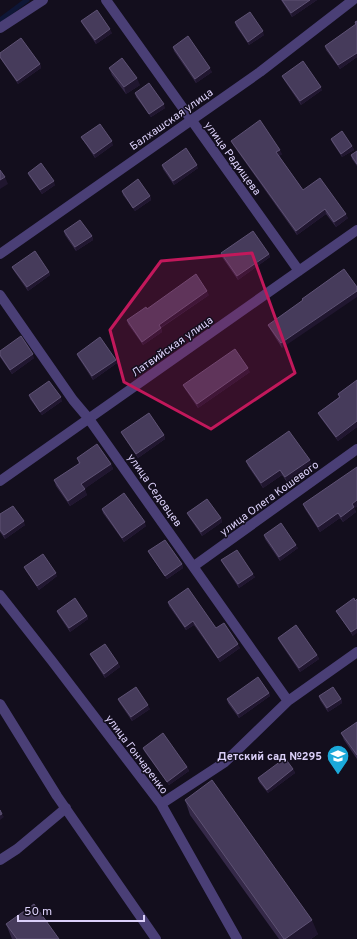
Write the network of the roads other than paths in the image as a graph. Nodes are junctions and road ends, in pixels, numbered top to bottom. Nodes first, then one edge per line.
1 (43, 0) edge
2 (106, 0) edge
3 (353, 0) edge
4 (0, 28) edge
5 (192, 120) junction
6 (357, 230) edge
7 (0, 254) edge
8 (299, 271) junction
9 (0, 295) edge
10 (89, 419) junction
11 (357, 449) edge
12 (0, 481) edge
13 (194, 566) junction
14 (0, 595) edge
15 (357, 652) edge
16 (288, 701) junction
17 (0, 704) edge
18 (161, 804) junction
19 (66, 808) junction
20 (0, 860) edge
21 (156, 939) edge
22 (237, 939) edge

1 - 4 street
2 - 5 street, улица Радищева
3 - 5 street, Балхашская улица
5 - 7 street, Балхашская улица
5 - 8 street, улица Радищева
6 - 8 street, Латвийская улица
8 - 10 street, Латвийская улица
9 - 10 street, улица Седовцев
10 - 12 street, Латвийская улица
10 - 13 street, улица Седовцев
11 - 13 street, улица Олега Кошевого
13 - 16 street, улица Седовцев
14 - 18 street, улица Гончаренко
15 - 16 street
16 - 18 street
17 - 19 street
18 - 22 street, улица Гончаренко
19 - 20 street
19 - 21 street

